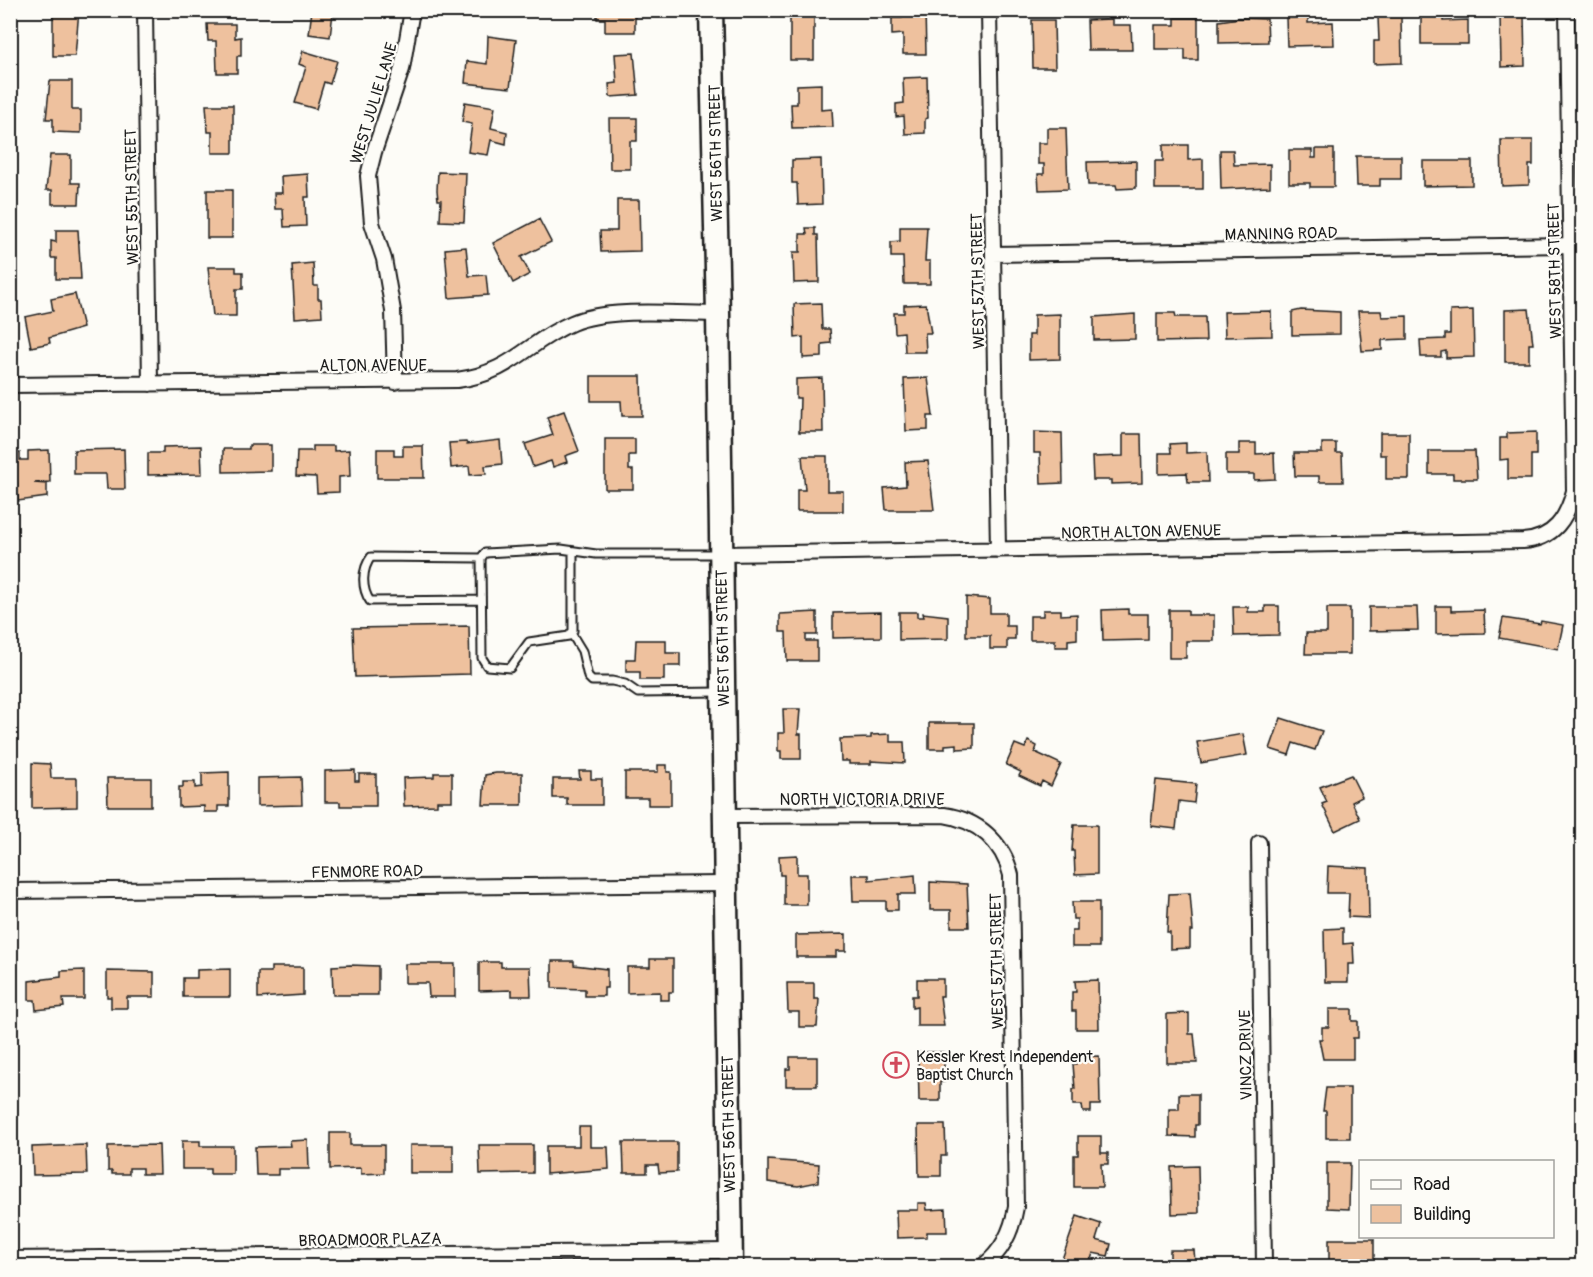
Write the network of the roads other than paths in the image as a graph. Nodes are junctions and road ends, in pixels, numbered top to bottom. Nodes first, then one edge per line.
1 (145, 10) edge
2 (412, 10) edge
3 (711, 10) edge
4 (989, 10) edge
5 (1567, 10) edge
6 (1570, 245) junction
7 (993, 254) junction
8 (718, 314) junction
9 (395, 382) junction
10 (150, 384) junction
11 (10, 385) edge
12 (1558, 526) joint
13 (998, 550) junction
14 (573, 551) junction
15 (721, 554) junction
16 (481, 558) junction
17 (481, 600) junction
18 (571, 633) junction
19 (723, 692) junction
20 (724, 816) junction
21 (993, 839) joint
22 (1259, 843) dead end
23 (724, 884) junction
24 (10, 891) edge
25 (10, 1259) edge
26 (730, 1259) edge
27 (987, 1263) edge
28 (1264, 1266) edge

1 - 10 street, WEST 55TH STREET
2 - 9 street, WEST JULIE LANE
3 - 8 main road, WEST 56TH STREET
4 - 7 street, WEST 57TH STREET
5 - 6 street, WEST 58TH STREET
6 - 7 street, MANNING ROAD
6 - 12 street, WEST 58TH STREET
7 - 13 street, WEST 57TH STREET
8 - 9 street, ALTON AVENUE
8 - 15 main road, WEST 56TH STREET
9 - 10 street, ALTON AVENUE
10 - 11 street, ALTON AVENUE
12 - 13 street, NORTH ALTON AVENUE
13 - 15 street, NORTH ALTON AVENUE
14 - 15 lane
14 - 16 lane
14 - 18 lane
15 - 19 main road, WEST 56TH STREET
16 - 17 lane
16 - 17 lane
17 - 18 lane
18 - 19 lane
19 - 20 main road, WEST 56TH STREET
20 - 21 street, NORTH VICTORIA DRIVE
20 - 23 main road, WEST 56TH STREET
21 - 27 street, WEST 57TH STREET
22 - 28 street, VINCZ DRIVE
23 - 24 street, FENMORE ROAD
23 - 26 main road, WEST 56TH STREET
25 - 26 street, BROADMOOR PLAZA

